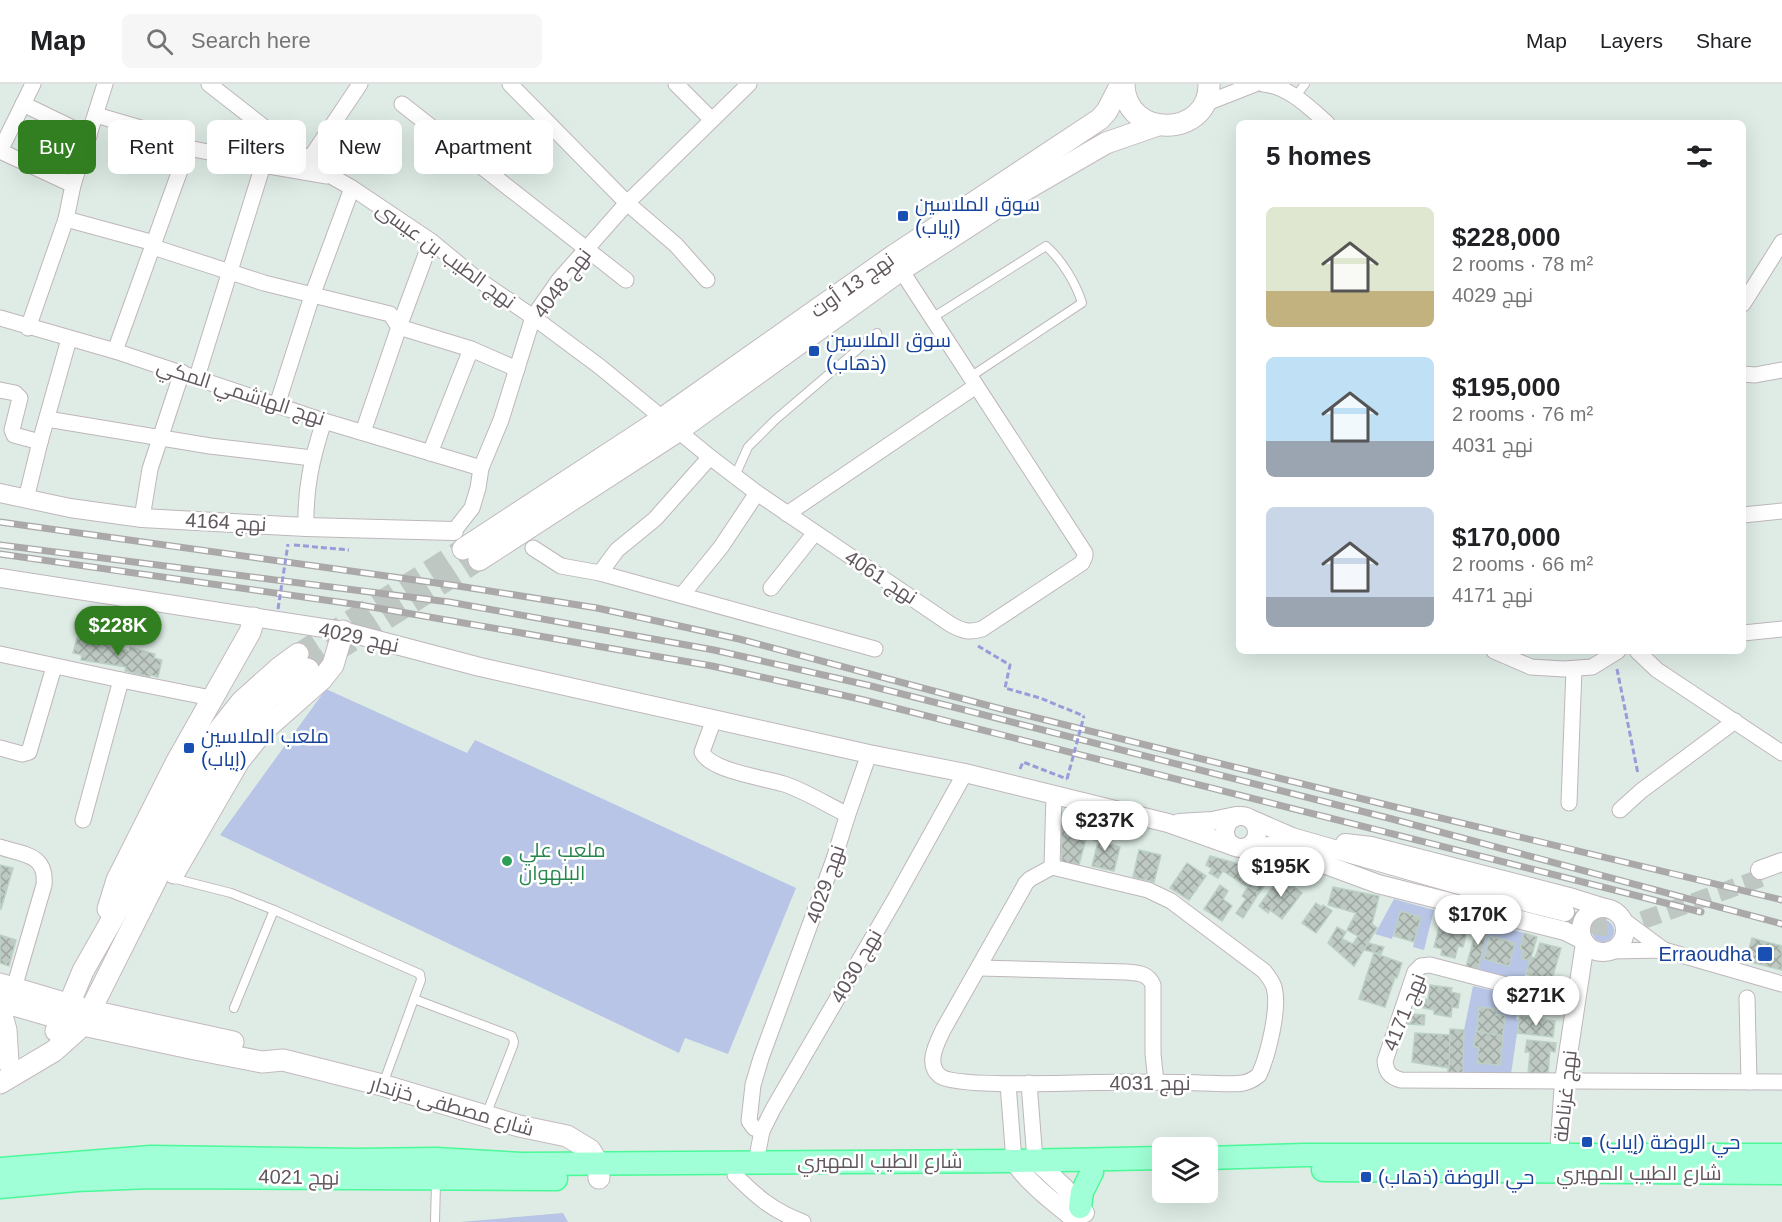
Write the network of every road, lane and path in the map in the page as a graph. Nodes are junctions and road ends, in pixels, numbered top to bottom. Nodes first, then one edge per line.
1 (105, 84) edge
2 (209, 84) edge
3 (360, 84) edge
4 (510, 84) edge
5 (676, 84) edge
6 (749, 84) edge
7 (1122, 84) edge
8 (1255, 84) edge
9 (1263, 84) edge
10 (29, 86) edge
11 (225, 89) edge
12 (1209, 90) edge
13 (1300, 90) edge
14 (23, 104) junction
15 (402, 104) dead end
16 (96, 115) junction
17 (711, 119) junction
18 (57, 120) edge
19 (94, 120) edge
20 (113, 120) edge
21 (1319, 120) edge
22 (1158, 125) junction
23 (0, 151) edge
24 (309, 160) junction
25 (306, 172) edge
26 (77, 174) edge
27 (179, 174) edge
28 (260, 174) edge
29 (331, 176) junction
30 (73, 185) junction
31 (352, 188) junction
32 (627, 203) junction
33 (66, 219) junction
34 (431, 241) junction
35 (1782, 242) edge
36 (154, 245) junction
37 (587, 248) junction
38 (901, 270) junction
39 (229, 272) junction
40 (626, 280) dead end
41 (707, 280) dead end
42 (312, 296) junction
43 (1746, 299) edge
44 (533, 317) junction
45 (0, 318) edge
46 (932, 318) junction
47 (399, 327) junction
48 (28, 328) junction
49 (877, 333) dead end
50 (69, 339) junction
51 (471, 350) junction
52 (115, 351) junction
53 (517, 369) junction
54 (1782, 370) edge
55 (182, 372) junction
56 (1746, 374) edge
57 (197, 377) junction
58 (973, 382) junction
59 (0, 390) edge
60 (278, 405) junction
61 (47, 419) junction
62 (324, 421) junction
63 (671, 425) junction
64 (363, 432) junction
65 (159, 438) junction
66 (40, 442) junction
67 (430, 453) junction
68 (312, 458) junction
69 (710, 458) junction
70 (481, 468) junction
71 (735, 476) junction
72 (0, 493) edge
73 (757, 493) junction
74 (26, 499) junction
75 (1782, 511) edge
76 (787, 514) junction
77 (1746, 515) edge
78 (142, 518) junction
79 (306, 526) junction
80 (814, 534) junction
81 (465, 546) junction
82 (533, 548) dead end
83 (349, 550) dead end
84 (600, 573) junction
85 (0, 578) edge
86 (771, 588) dead end
87 (682, 595) junction
88 (278, 609) dead end
89 (254, 618) junction
90 (1782, 629) edge
91 (343, 631) junction
92 (971, 633) junction
93 (1746, 633) edge
94 (875, 649) dead end
95 (0, 654) edge
96 (1501, 654) edge
97 (1613, 654) edge
98 (1616, 654) edge
99 (1640, 654) edge
100 (54, 667) junction
101 (1574, 669) junction
102 (121, 680) junction
103 (211, 698) junction
104 (714, 719) junction
105 (1735, 721) junction
106 (0, 748) edge
107 (1782, 753) edge
108 (869, 754) junction
109 (965, 773) junction
110 (1018, 774) dead end
111 (1641, 791) junction
112 (1054, 795) junction
113 (1569, 803) dead end
114 (1620, 810) dead end
115 (847, 817) junction
116 (1244, 818) junction
117 (83, 820) dead end
118 (1168, 823) junction
119 (1292, 837) junction
120 (1240, 846) junction
121 (1275, 846) junction
122 (0, 847) edge
123 (1782, 862) edge
124 (1052, 867) junction
125 (1782, 870) edge
126 (165, 877) junction
127 (1605, 908) junction
128 (274, 910) junction
129 (1622, 919) junction
130 (1584, 941) junction
131 (98, 947) junction
132 (1664, 950) junction
133 (1608, 952) junction
134 (1582, 966) junction
135 (980, 968) junction
136 (1782, 984) edge
137 (5, 991) edge
138 (1747, 998) dead end
139 (414, 999) junction
140 (1576, 1003) junction
141 (0, 1008) edge
142 (234, 1008) dead end
143 (77, 1015) junction
144 (4, 1064) edge
145 (1564, 1081) junction
146 (1156, 1082) junction
147 (1749, 1082) junction
148 (1782, 1082) edge
149 (0, 1083) edge
150 (1029, 1083) junction
151 (1008, 1084) junction
152 (382, 1085) junction
153 (485, 1117) junction
154 (762, 1131) junction
155 (1559, 1155) junction
156 (1782, 1155) edge
157 (1218, 1158) edge
158 (1152, 1159) edge
159 (756, 1162) junction
160 (1031, 1167) junction
161 (0, 1169) edge
162 (599, 1170) junction
163 (1218, 1171) edge
164 (1092, 1172) junction
165 (1152, 1172) edge
166 (1782, 1173) edge
167 (735, 1175) junction
168 (436, 1178) junction
169 (0, 1187) edge
170 (1083, 1217) edge
171 (435, 1222) edge
172 (803, 1222) edge

1 - 16 street
2 - 11 street, نهج الطيب بن عيسى
3 - 24 street
4 - 32 street
5 - 17 street
6 - 17 street, نهج 4048
7 - 22 main road
7 - 63 main road, نهج 13 أوت
8 - 12 street
9 - 13 street
10 - 14 street
11 - 24 street, نهج الطيب بن عيسى
12 - 22 main road, نهج 13 أوت
13 - 21 street
14 - 18 street
14 - 23 street
15 - 37 street
16 - 19 street
16 - 20 street
17 - 32 street, نهج 4048
22 - 38 main road, نهج 13 أوت
23 - 30 street
24 - 29 street, نهج الطيب بن عيسى
25 - 29 street
26 - 30 street
27 - 36 street
28 - 39 street
29 - 31 street, نهج الطيب بن عيسى
30 - 33 street
31 - 34 street, نهج الطيب بن عيسى
31 - 42 street
32 - 37 street, نهج 4048
32 - 41 street
33 - 36 street
33 - 48 street
34 - 44 street, نهج الطيب بن عيسى
34 - 47 street
35 - 43 street
36 - 39 street
36 - 52 street
37 - 40 street
37 - 44 street, نهج 4048
38 - 46 street
38 - 63 main road, نهج 13 أوت
39 - 42 street
39 - 57 street
42 - 47 street
42 - 60 street
44 - 53 street, نهج 4048
44 - 63 street, نهج الطيب بن عيسى
45 - 48 street, نهج الهاشمي المكي
46 - 58 street
46 - 58 lane
47 - 51 street
47 - 64 street
48 - 50 street, نهج الهاشمي المكي
49 - 71 lane
50 - 52 street, نهج الهاشمي المكي
50 - 61 street
51 - 53 street
51 - 67 street
52 - 55 street, نهج الهاشمي المكي
53 - 70 street, نهج 4048
54 - 56 street
55 - 57 street, نهج الهاشمي المكي
55 - 65 street
57 - 60 street, نهج الهاشمي المكي
58 - 76 street
58 - 92 street
59 - 66 street
60 - 62 street, نهج الهاشمي المكي
61 - 65 street
61 - 66 street
62 - 64 street, نهج الهاشمي المكي
62 - 68 street
63 - 69 street, نهج 4061
63 - 81 main road
64 - 67 street, نهج الهاشمي المكي
65 - 68 street
65 - 78 street
66 - 74 street
67 - 70 street, نهج الهاشمي المكي
68 - 79 street
69 - 71 street, نهج 4061
69 - 84 street
70 - 81 street, نهج 4048
71 - 73 street, نهج 4061
72 - 74 street, نهج 4164
73 - 76 street, نهج 4061
73 - 87 street
74 - 78 street, نهج 4164
75 - 77 street
76 - 80 street, نهج 4061
78 - 79 street, نهج 4164
79 - 81 street, نهج 4164
80 - 86 street
80 - 92 street, نهج 4061
82 - 84 street
83 - 88 path, bridge
84 - 87 street
85 - 89 street, نهج 4029
87 - 94 street
89 - 91 street, نهج 4029
89 - 103 main road
90 - 93 street
91 - 104 street, نهج 4029
91 - 126 main road
92 - 110 path, bridge
95 - 100 street
96 - 101 street
97 - 101 street
98 - 111 path
99 - 105 street
100 - 102 street
100 - 106 street
101 - 113 street
102 - 103 street
102 - 117 street
103 - 131 main road
104 - 108 street, نهج 4029
104 - 115 street
105 - 107 street
105 - 111 street
108 - 109 street, نهج 4029
108 - 115 street
109 - 112 street, نهج 4029
109 - 154 street, نهج 4030
111 - 114 street
112 - 118 street, نهج 4029
112 - 124 street
115 - 154 street, نهج 4029
116 - 118 street
116 - 119 street
116 - 120 street
116 - 120 street
118 - 120 street
119 - 121 street
119 - 127 street
120 - 121 street
121 - 130 street
122 - 137 street
123 - 125 street
124 - 135 street, نهج 4031
124 - 146 street, نهج 4031
126 - 128 lane
126 - 131 main road
126 - 143 main road
127 - 129 street
127 - 130 street
128 - 139 lane
128 - 142 lane
129 - 132 street
129 - 133 street
130 - 133 street
130 - 134 street, نهج غرناطة
131 - 143 main road
132 - 133 street
132 - 136 street
133 - 134 street
134 - 140 street, نهج غرناطة
135 - 146 street
135 - 151 street, نهج 4031
137 - 143 main road, شارع مصطفى خزندار
138 - 147 street
139 - 152 lane
139 - 153 lane
140 - 145 street, نهج غرناطة
140 - 145 street, نهج 4171
141 - 144 main road
143 - 144 main road
143 - 149 main road
143 - 152 main road, شارع مصطفى خزندار
145 - 147 street
145 - 155 street, نهج غرناطة
146 - 150 street, نهج 4031
147 - 148 street
150 - 151 street, نهج 4031
150 - 160 street
151 - 160 street
152 - 153 main road, شارع مصطفى خزندار
153 - 162 main road, شارع مصطفى خزندار
154 - 159 street, نهج 4030
155 - 156 main road, شارع الطيب المهيري
155 - 157 main road, شارع الطيب المهيري
158 - 160 main road, شارع الطيب المهيري
159 - 160 main road, شارع الطيب المهيري
159 - 162 main road, شارع الطيب المهيري
160 - 164 main road, شارع الطيب المهيري
160 - 167 main road, شارع الطيب المهيري
160 - 170 street
160 - 170 street
161 - 162 main road, نهج 4021
162 - 167 main road, شارع الطيب المهيري
162 - 168 main road, نهج 4021
163 - 166 main road, شارع الطيب المهيري
164 - 165 main road, شارع الطيب المهيري
164 - 170 main road
167 - 172 street
168 - 169 main road, نهج 4021
168 - 171 lane

